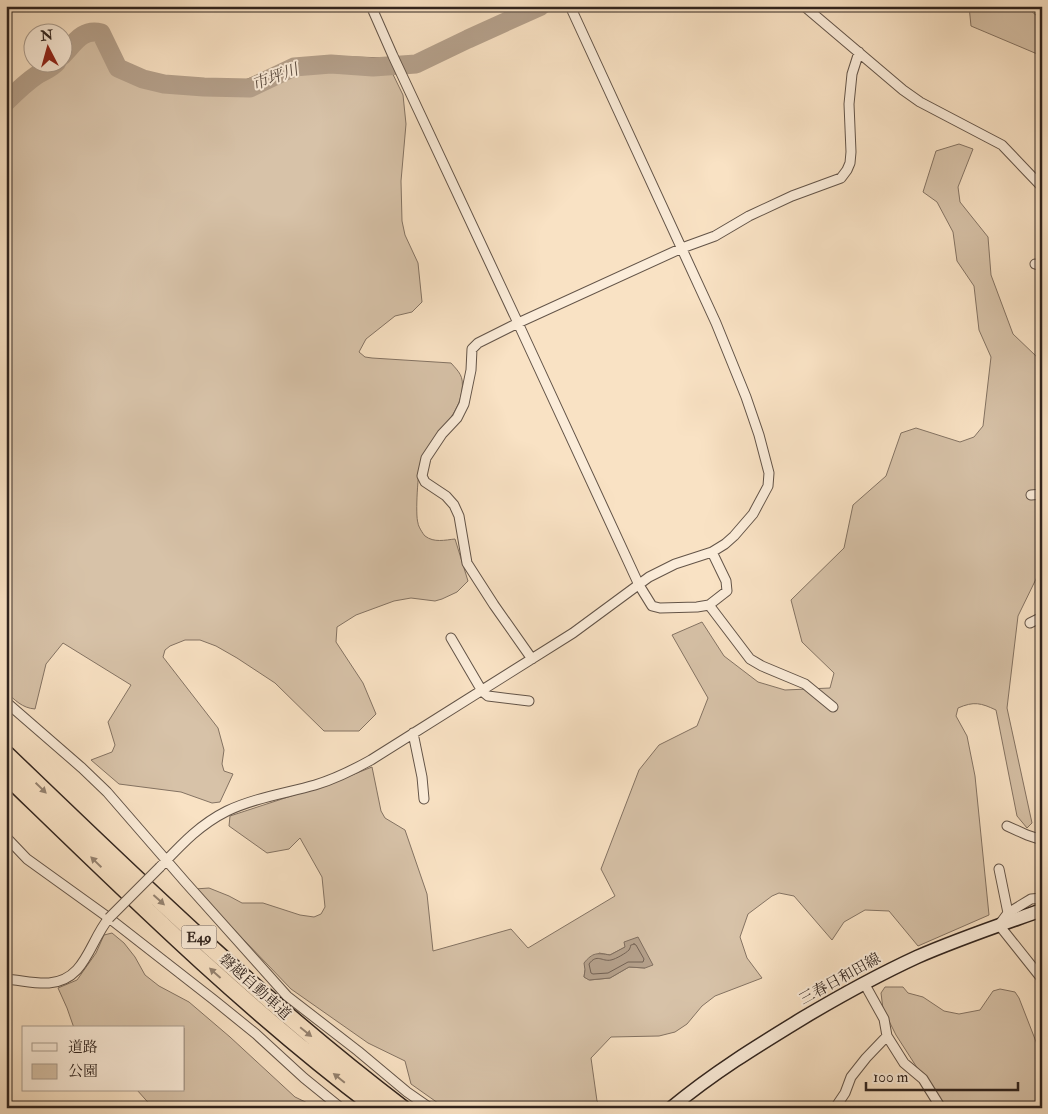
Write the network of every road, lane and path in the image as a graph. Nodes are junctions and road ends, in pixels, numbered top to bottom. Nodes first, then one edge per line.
1 (371, 6) edge
2 (570, 6) edge
3 (804, 6) edge
4 (859, 52) junction
5 (1042, 187) edge
6 (682, 248) junction
7 (518, 323) junction
8 (1042, 494) edge
9 (1031, 495) dead end
10 (712, 552) junction
11 (638, 585) junction
12 (708, 604) junction
13 (1042, 617) edge
14 (1030, 623) dead end
15 (451, 638) dead end
16 (532, 659) junction
17 (482, 691) junction
18 (529, 701) dead end
19 (6, 702) edge
20 (833, 707) dead end
21 (413, 733) junction
22 (6, 754) edge
23 (6, 775) edge
24 (424, 800) dead end
25 (1007, 826) dead end
26 (6, 837) edge
27 (1042, 840) edge
28 (163, 864) junction
29 (999, 869) dead end
30 (1042, 898) edge
31 (1042, 910) edge
32 (1008, 913) junction
33 (109, 918) junction
34 (998, 925) junction
35 (6, 979) edge
36 (1042, 979) edge
37 (864, 983) junction
38 (887, 1036) junction
39 (341, 1108) edge
40 (377, 1108) edge
41 (402, 1108) edge
42 (430, 1108) edge
43 (671, 1108) edge
44 (835, 1108) edge
45 (941, 1108) edge

1 - 7 street
2 - 6 street
3 - 4 street
4 - 5 street
4 - 6 street
6 - 7 street
6 - 10 street
7 - 11 street
7 - 16 street
8 - 9 street
10 - 11 street
10 - 12 street
11 - 12 street
11 - 16 street
12 - 20 street
13 - 14 street
15 - 17 street
16 - 17 street
17 - 18 street
17 - 21 street
19 - 28 street
21 - 24 street
21 - 28 street
22 -> 41 highway, 磐越自動車道 / E49
40 -> 23 highway, 磐越自動車道 / E49
25 - 27 street
26 - 33 street
28 - 33 street, bridge
28 - 42 street
29 - 32 street
30 - 32 street
31 - 34 main road, 三春日和田線
32 - 34 street
33 - 35 street
33 - 39 street
34 - 36 street
34 - 37 main road, 三春日和田線
37 - 38 street
37 - 43 main road, 三春日和田線
38 - 44 street
38 - 45 street

